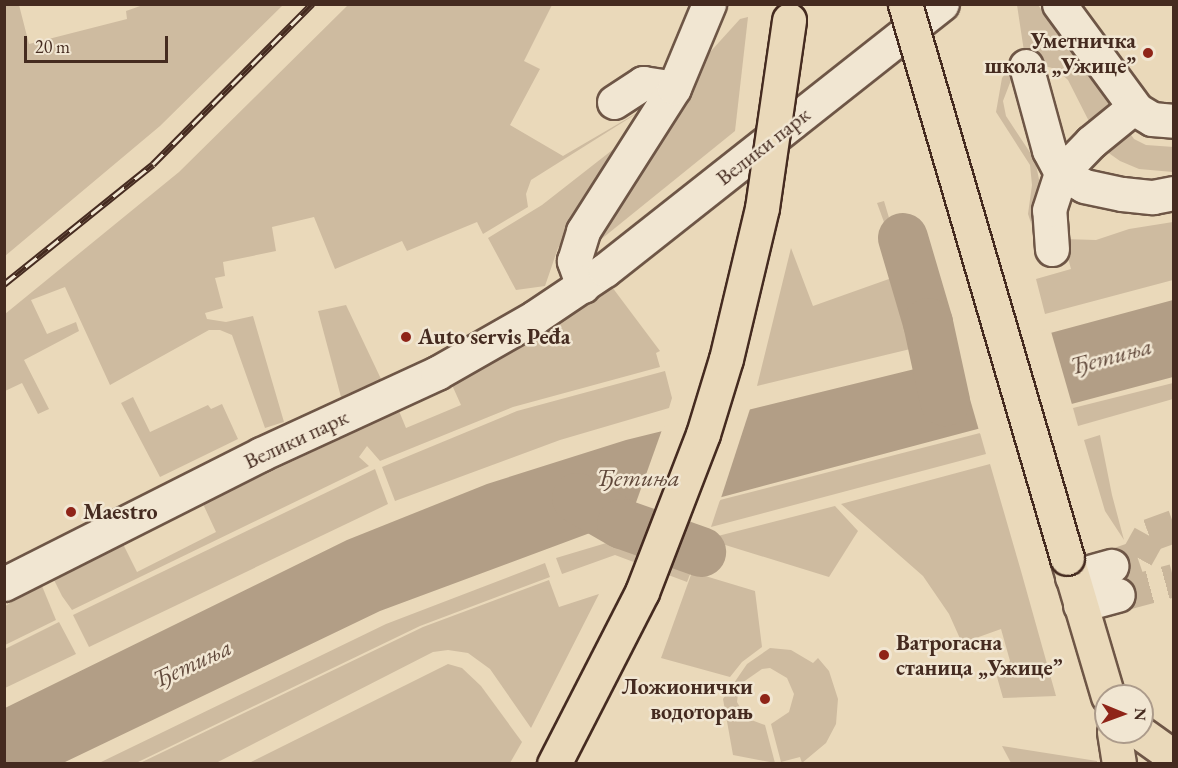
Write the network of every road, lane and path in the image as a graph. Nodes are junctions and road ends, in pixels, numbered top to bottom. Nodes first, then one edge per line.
1 (709, 4) edge
2 (905, 4) edge
3 (942, 4) edge
4 (1059, 4) edge
5 (789, 12) edge
6 (900, 37) junction
7 (1026, 66) dead end
8 (674, 88) junction
9 (614, 102) dead end
10 (1134, 107) junction
11 (1173, 121) edge
12 (943, 163) dead end
13 (1061, 173) junction
14 (1173, 193) edge
15 (1052, 249) dead end
16 (582, 286) junction
17 (1073, 580) junction
18 (1115, 580) tunnel mouth
19 (4, 584) edge
20 (1104, 684) edge
21 (1154, 743) edge
22 (1116, 744) edge
23 (1173, 757) edge
24 (554, 764) edge
25 (1119, 764) edge

1 - 8 street
2 - 17 main road, bridge
3 - 6 street, Велики парк
4 - 10 street
5 - 24 main road, bridge
6 - 12 street
6 - 16 street, Велики парк
7 - 13 street
8 - 9 street
8 - 16 street
10 - 11 street
10 - 13 street
13 - 14 street
13 - 15 street
16 - 19 street, Велики парк
17 - 18 street
17 - 20 main road
21 - 23 main road
22 - 25 main road

